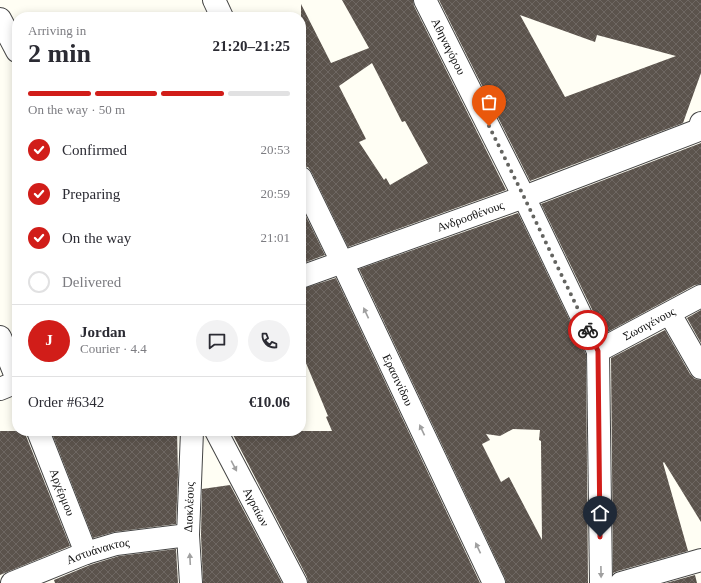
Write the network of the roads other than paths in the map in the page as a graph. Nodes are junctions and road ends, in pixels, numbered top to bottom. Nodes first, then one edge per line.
1 (214, 0) edge
2 (425, 0) edge
3 (220, 12) edge
4 (0, 19) edge
5 (12, 42) edge
6 (701, 123) edge
7 (306, 188) edge
8 (524, 197) junction
9 (342, 262) junction
10 (306, 275) edge
11 (701, 296) edge
12 (670, 314) junction
13 (0, 337) edge
14 (598, 351) junction
15 (12, 367) edge
16 (701, 368) edge
17 (12, 384) edge
18 (0, 389) edge
19 (40, 436) edge
20 (192, 436) edge
21 (219, 436) edge
22 (188, 535) junction
23 (86, 553) junction
24 (701, 560) edge
25 (12, 583) edge
26 (191, 583) edge
27 (296, 583) edge
28 (494, 583) edge
29 (601, 583) edge
30 (621, 583) edge

1 - 3 street
2 - 8 street, Αθηναγόρου
4 - 5 street
6 - 8 street, Ανδροσθένους
7 - 9 street, Ερασινίδου
8 - 9 street, Ανδροσθένους
8 - 14 street, Αθηναγόρου
9 - 10 street, Ανδροσθένους
28 -> 9 street, Ερασινίδου
11 - 12 street, Σωσιγένους
12 - 14 street, Σωσιγένους
12 - 16 street
13 - 15 street
14 -> 29 street
17 - 18 street
19 - 23 street, Αρχέρμου
20 - 22 street, Διοκλέους
21 -> 27 street, Αγραίων
22 - 23 street, Αστυάνακτος
26 -> 22 street, Διοκλέους
23 - 25 street, Αστυάνακτος
24 - 30 street

